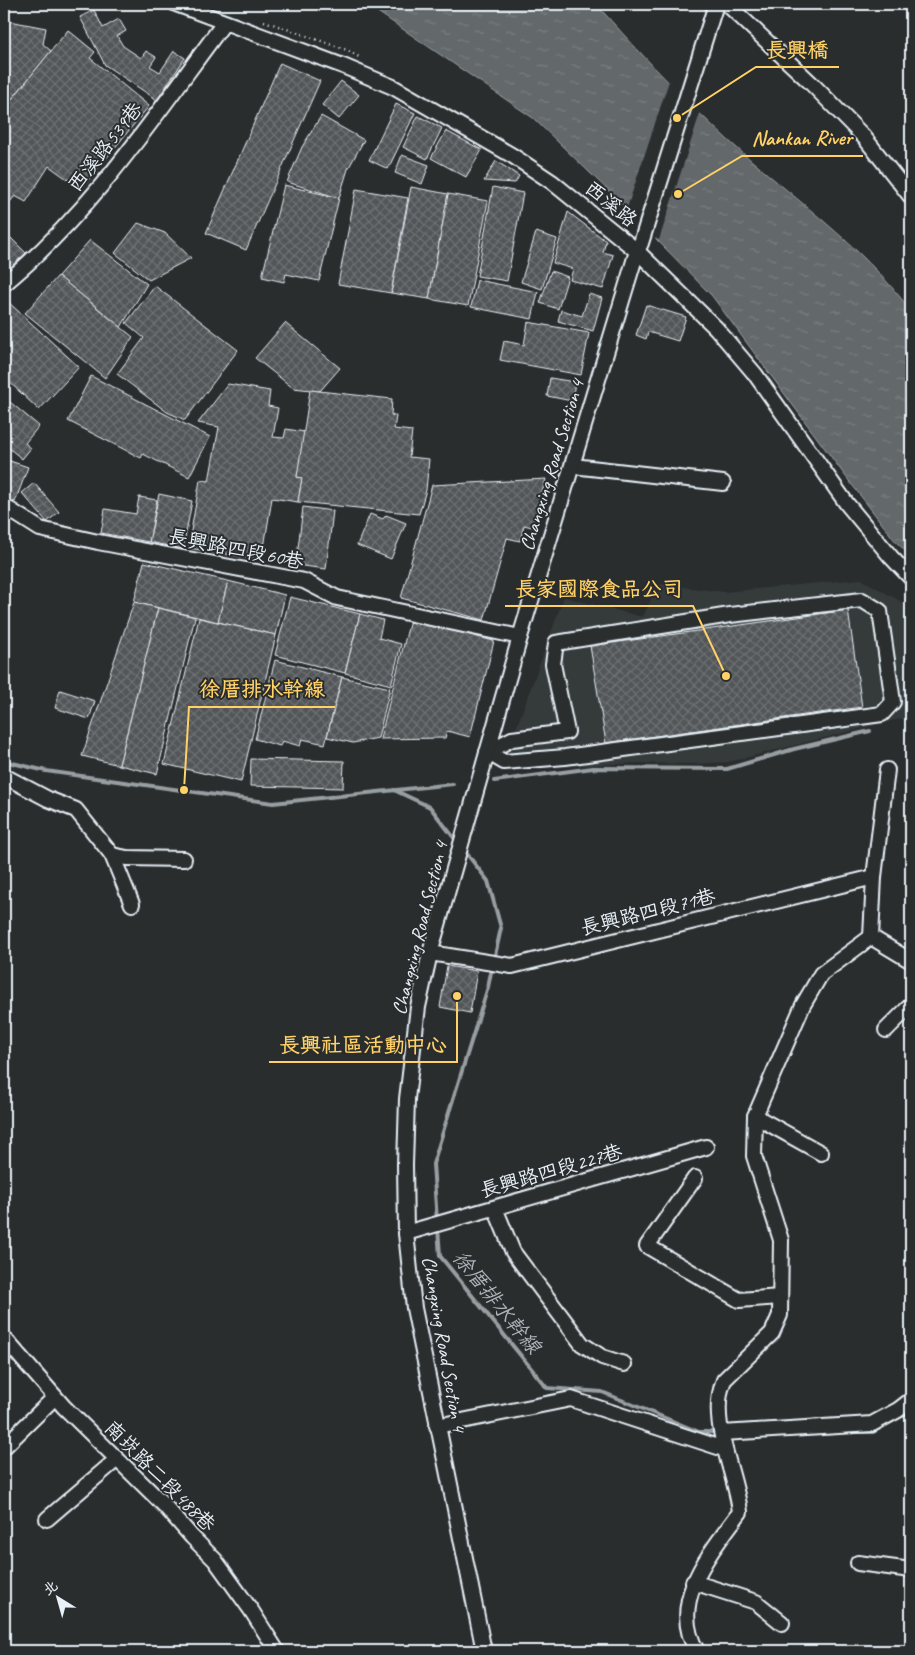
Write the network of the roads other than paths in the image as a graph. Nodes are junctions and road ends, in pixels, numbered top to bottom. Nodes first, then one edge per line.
1 (176, 4) edge
2 (716, 4) edge
3 (727, 4) edge
4 (224, 22) junction
5 (911, 197) edge
6 (637, 251) junction
7 (4, 284) edge
8 (573, 466) junction
9 (723, 483) dead end
10 (4, 508) edge
11 (911, 578) edge
12 (520, 637) junction
13 (566, 732) junction
14 (487, 752) junction
15 (572, 756) junction
16 (887, 770) dead end
17 (4, 776) edge
18 (112, 855) junction
19 (184, 859) dead end
20 (874, 877) junction
21 (132, 904) dead end
22 (871, 936) junction
23 (430, 953) junction
24 (911, 961) edge
25 (911, 1005) edge
26 (886, 1030) dead end
27 (755, 1116) junction
28 (706, 1147) dead end
29 (821, 1153) dead end
30 (695, 1178) dead end
31 (495, 1208) junction
32 (406, 1233) junction
33 (780, 1297) junction
34 (4, 1338) edge
35 (624, 1364) dead end
36 (55, 1397) junction
37 (911, 1400) edge
38 (437, 1426) junction
39 (722, 1433) junction
40 (4, 1447) edge
41 (724, 1449) junction
42 (116, 1460) junction
43 (47, 1519) dead end
44 (858, 1562) dead end
45 (911, 1570) edge
46 (693, 1582) junction
47 (782, 1623) dead end
48 (277, 1651) edge
49 (484, 1651) edge
50 (697, 1651) edge

1 - 4 street, 西溪路
2 - 6 street, Changxing Road Section 4
3 - 5 street
4 - 6 street, 西溪路
4 - 7 street, 西溪路539巷
6 - 8 street, Changxing Road Section 4
6 - 11 street, 西溪路
8 - 9 street
8 - 12 street, Changxing Road Section 4
10 - 12 street, 長興路四段60巷
12 - 14 street, Changxing Road Section 4
13 - 14 street
13 - 15 street
13 - 15 street
14 - 15 street
14 - 23 street, Changxing Road Section 4
16 - 20 street
17 - 18 street
18 - 19 street
18 - 21 street
20 - 22 street
20 - 23 street, 長興路四段71巷
22 - 24 street
22 - 27 street
23 - 32 street, Changxing Road Section 4
25 - 26 street
27 - 29 street
27 - 33 street
28 - 31 street, 長興路四段227巷
30 - 33 street
31 - 32 street, 長興路四段227巷
31 - 35 street
32 - 38 street, Changxing Road Section 4
33 - 39 street
34 - 36 street, 南崁路二段488巷
36 - 40 street
36 - 42 street, 南崁路二段488巷
37 - 39 street
38 - 41 street
38 - 49 street, Changxing Road Section 4
39 - 41 street
41 - 46 street
42 - 43 street
42 - 48 street, 南崁路二段488巷
44 - 45 street
46 - 47 street
46 - 50 street

